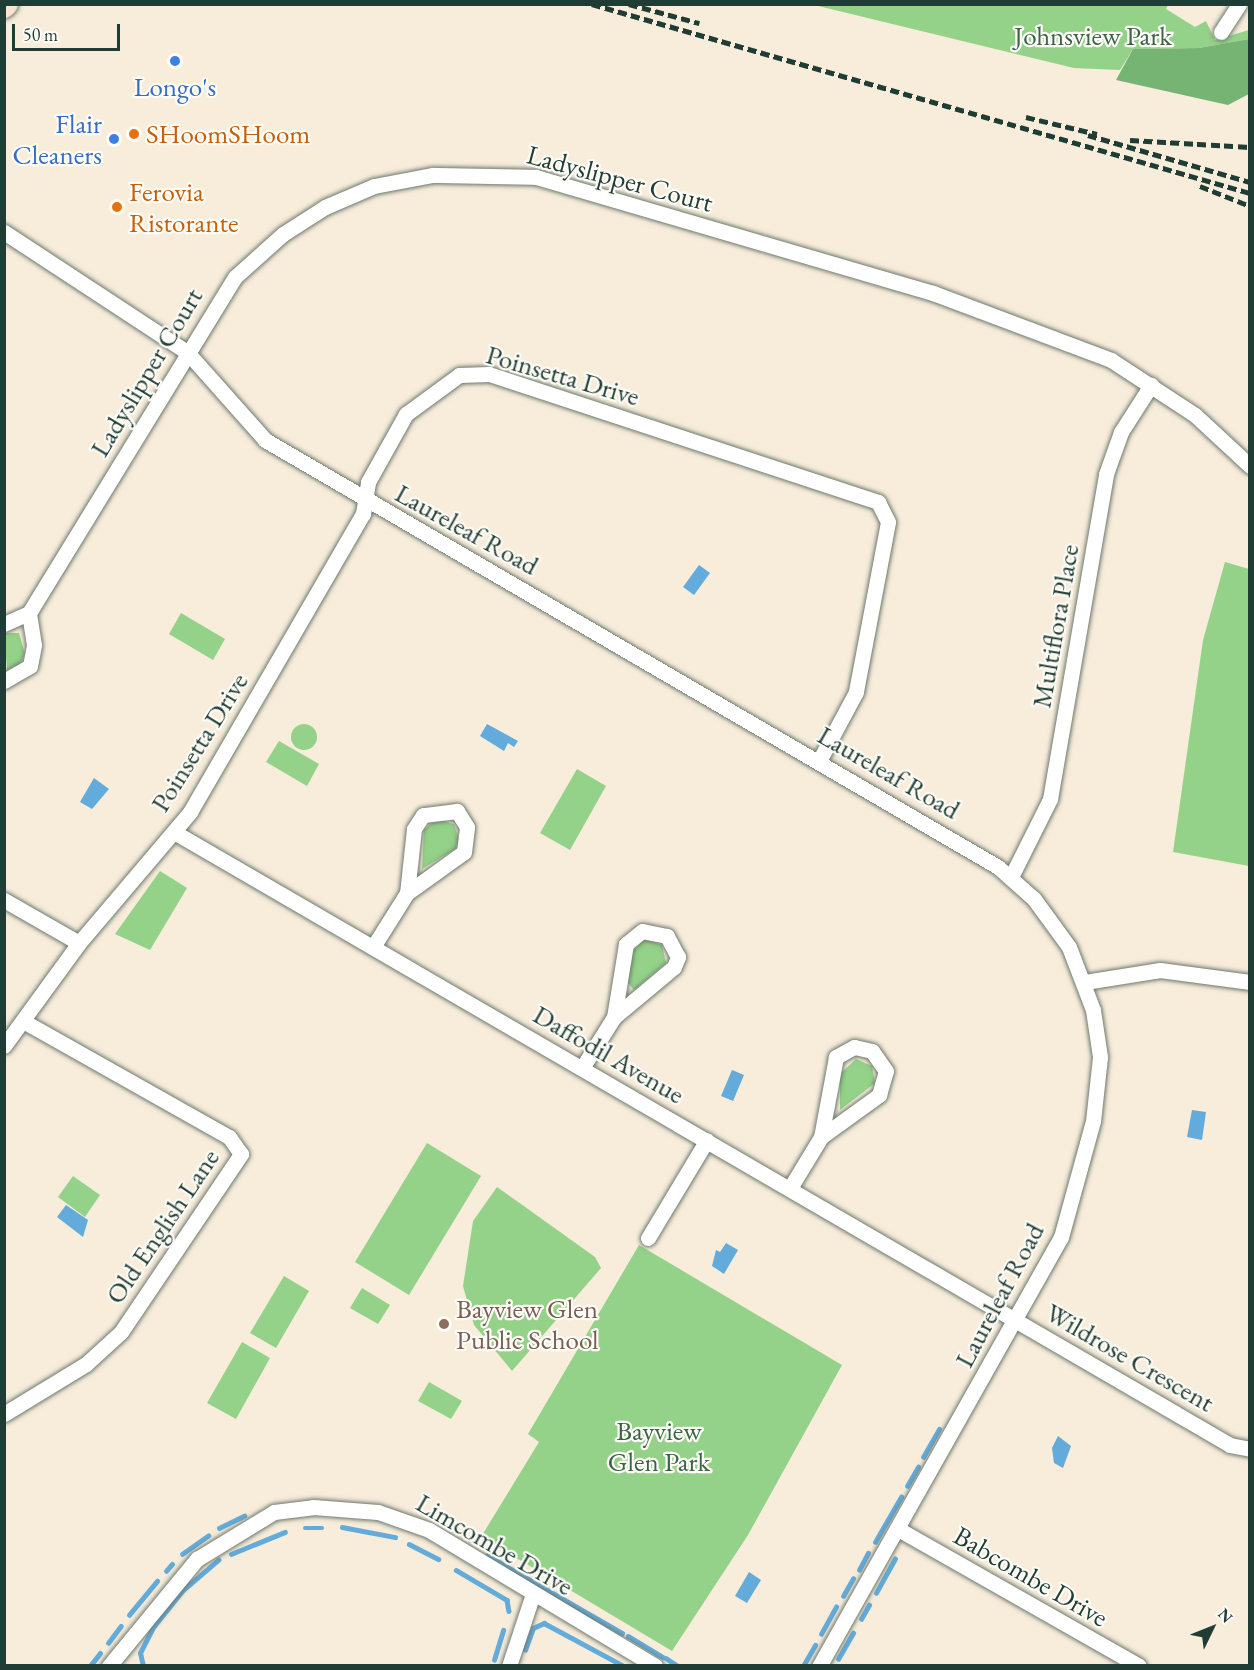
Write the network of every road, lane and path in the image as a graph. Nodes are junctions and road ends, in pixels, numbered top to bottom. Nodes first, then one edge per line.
1 (1239, 4) edge
2 (1221, 32) dead end
3 (4, 232) edge
4 (187, 352) junction
5 (1151, 385) junction
6 (1250, 466) edge
7 (365, 500) junction
8 (29, 613) junction
9 (4, 624) edge
10 (4, 681) edge
11 (819, 761) junction
12 (174, 832) junction
13 (1011, 877) junction
14 (407, 894) junction
15 (4, 900) edge
16 (80, 943) junction
17 (373, 947) junction
18 (1085, 982) junction
19 (1250, 982) edge
20 (614, 1017) junction
21 (23, 1021) junction
22 (4, 1046) edge
23 (582, 1068) junction
24 (821, 1137) junction
25 (707, 1140) junction
26 (790, 1188) junction
27 (648, 1238) dead end
28 (1017, 1321) junction
29 (4, 1414) edge
30 (1250, 1449) edge
31 (898, 1529) junction
32 (533, 1594) junction
33 (115, 1663) edge
34 (509, 1665) edge
35 (655, 1665) edge
36 (819, 1665) edge
37 (1139, 1665) edge

1 - 2 street
3 - 4 street, Laureleaf Road
4 - 5 street, Ladyslipper Court
4 - 7 street, Laureleaf Road
4 - 8 street, Ladyslipper Court
5 - 6 street, Ladyslipper Court
5 - 13 street, Multiflora Place
7 - 11 street, Laureleaf Road
7 - 11 street, Poinsetta Drive
7 - 12 street, Poinsetta Drive
8 - 9 street
8 - 10 street
11 - 13 street, Laureleaf Road
12 - 16 street, Poinsetta Drive
12 - 17 street, Daffodil Avenue
13 - 18 street, Laureleaf Road
14 - 14 street
14 - 17 street
15 - 16 street
16 - 21 street, Poinsetta Drive
17 - 23 street, Daffodil Avenue
18 - 19 street
18 - 28 street, Laureleaf Road
20 - 20 street
20 - 23 street
21 - 22 street, Poinsetta Drive
21 - 29 street, Old English Lane
23 - 25 street, Daffodil Avenue
24 - 24 street
24 - 26 street
25 - 26 street, Daffodil Avenue
25 - 27 street
26 - 28 street, Daffodil Avenue
28 - 30 street, Wildrose Crescent
28 - 31 street, Laureleaf Road
31 - 36 street, Laureleaf Road
31 - 37 street, Babcombe Drive
32 - 33 street, Limcombe Drive
32 - 34 street
32 - 35 street, Limcombe Drive

